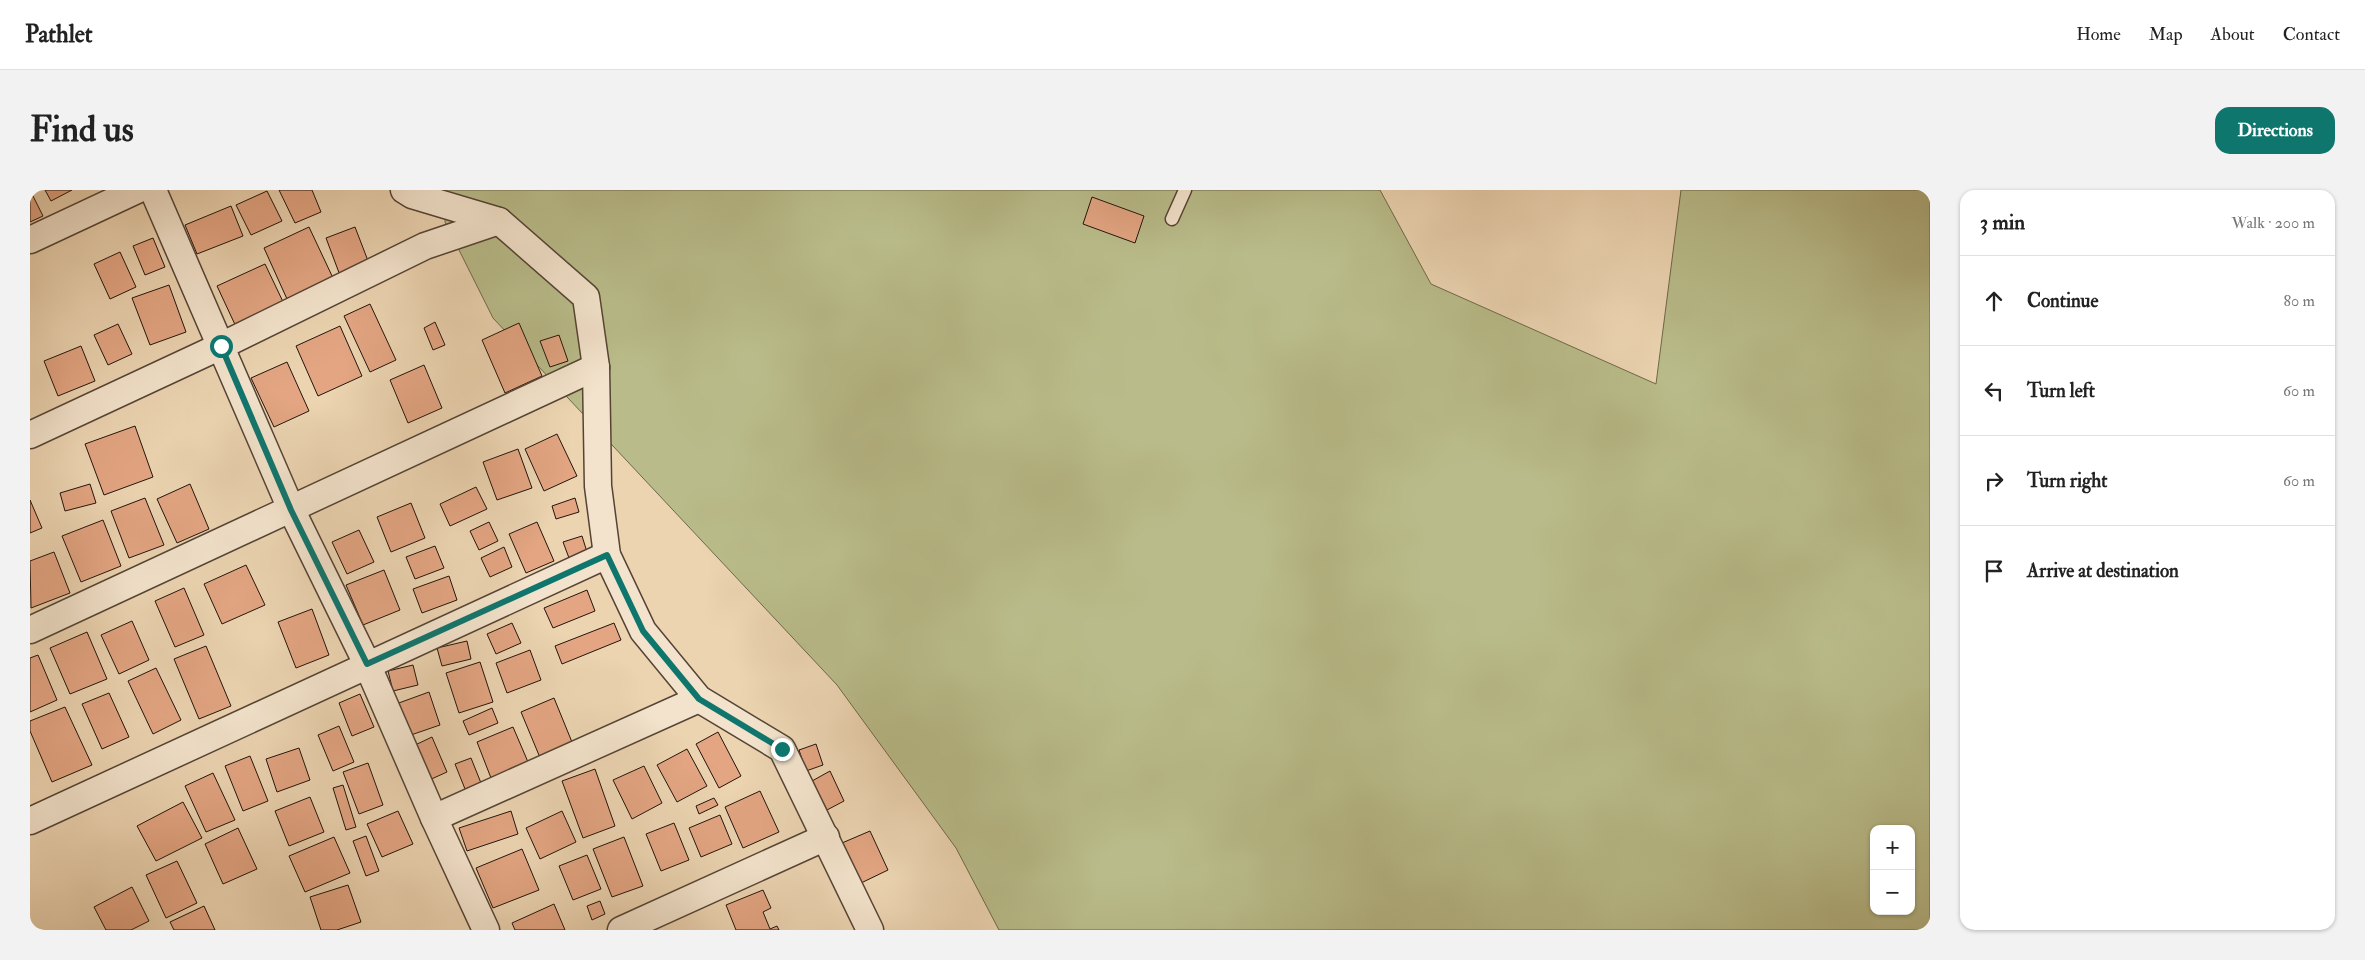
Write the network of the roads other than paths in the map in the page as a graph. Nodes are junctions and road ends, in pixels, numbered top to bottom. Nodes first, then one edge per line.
1 (136, 190) edge
2 (153, 190) edge
3 (404, 190) edge
4 (1185, 190) edge
5 (1172, 219) dead end
6 (499, 221) junction
7 (30, 240) edge
8 (221, 346) junction
9 (596, 367) junction
10 (30, 435) edge
11 (291, 510) junction
12 (607, 555) junction
13 (30, 630) edge
14 (367, 664) junction
15 (699, 699) junction
16 (434, 818) junction
17 (30, 821) edge
18 (826, 837) junction
19 (486, 930) edge
20 (621, 930) edge
21 (870, 930) edge

1 - 7 street
2 - 8 street
3 - 6 street
4 - 5 lane
6 - 8 street
6 - 9 street
8 - 10 street
8 - 11 street
9 - 11 street
9 - 12 street
11 - 13 street
11 - 14 street
12 - 14 street
12 - 15 street
14 - 16 street
14 - 17 street
15 - 16 street
15 - 18 street
16 - 19 street
18 - 20 street
18 - 21 street

